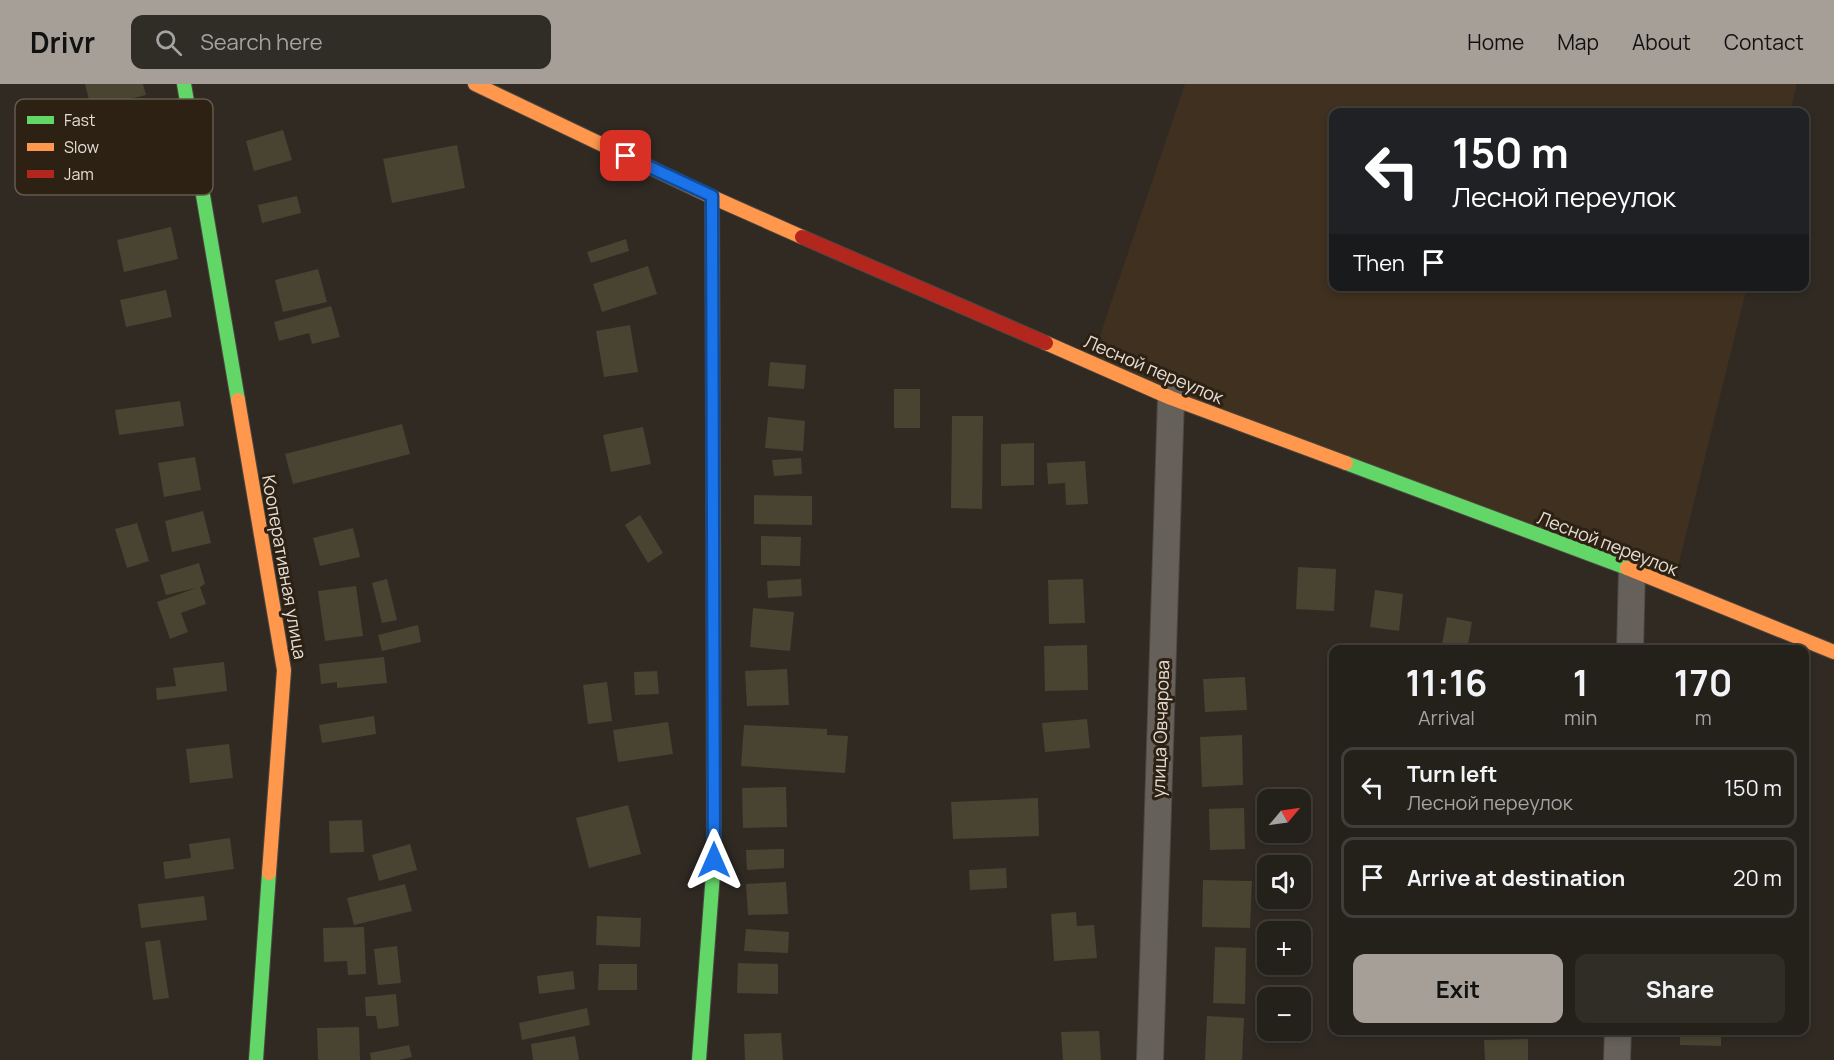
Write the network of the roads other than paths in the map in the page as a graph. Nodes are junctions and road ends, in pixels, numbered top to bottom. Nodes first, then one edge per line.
1 (184, 84) edge
2 (475, 84) edge
3 (187, 99) edge
4 (203, 195) edge
5 (712, 196) junction
6 (1171, 398) junction
7 (1632, 570) junction
8 (1630, 645) edge
9 (1834, 652) edge
10 (1618, 1035) edge
11 (256, 1060) edge
12 (699, 1060) edge
13 (1150, 1060) edge
14 (1617, 1060) edge

1 - 3 street, Кооперативная улица
2 - 5 street, Лесной переулок
4 - 11 street, Кооперативная улица
5 - 6 street, Лесной переулок
5 - 12 street
6 - 7 street, Лесной переулок
6 - 13 street, улица Овчарова
7 - 8 street
7 - 9 street, Лесной переулок
10 - 14 street

